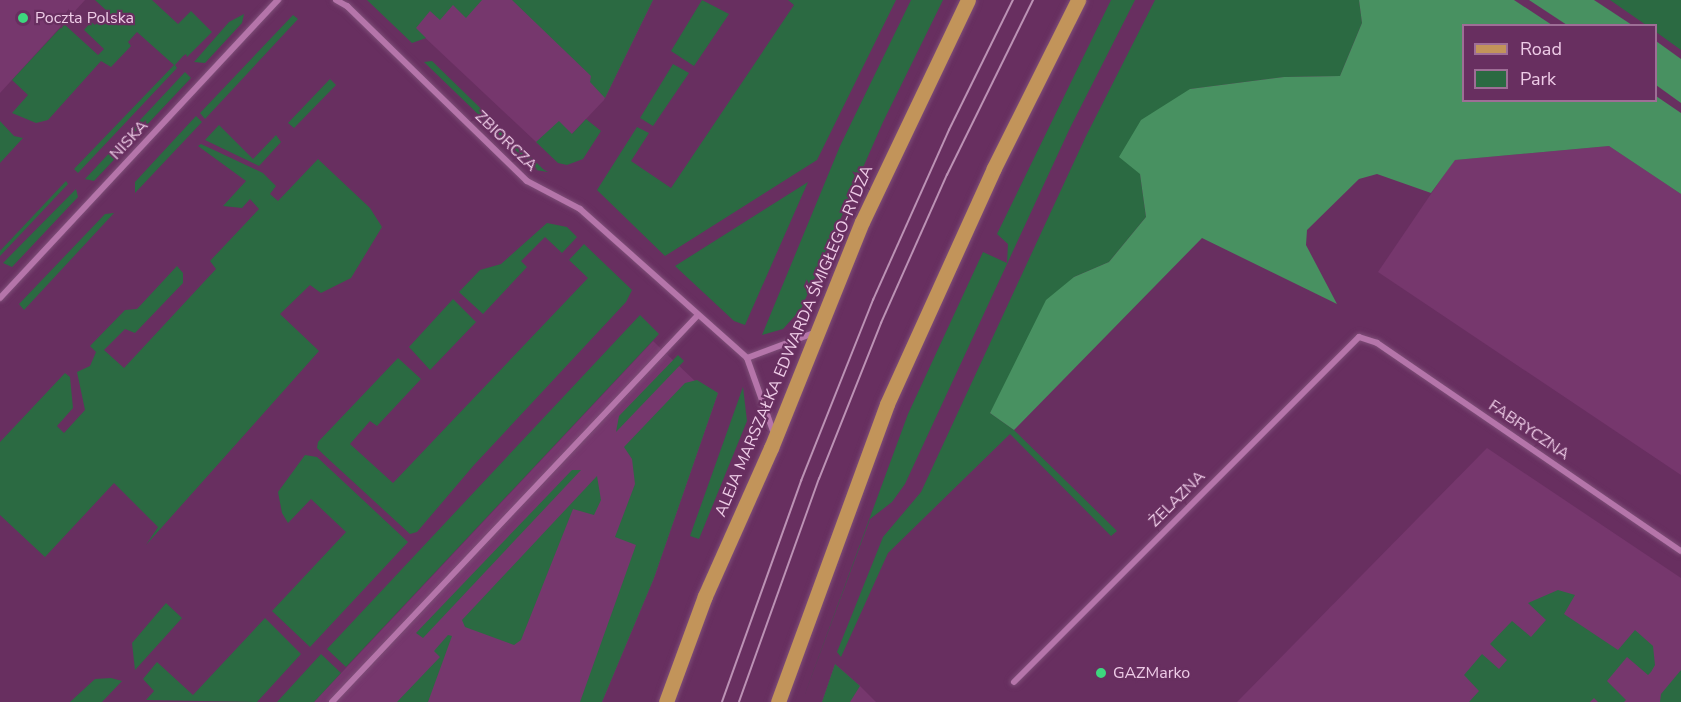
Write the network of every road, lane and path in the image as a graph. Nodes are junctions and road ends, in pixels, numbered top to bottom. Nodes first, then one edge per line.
1 (278, 0) edge
2 (336, 0) edge
3 (968, 0) edge
4 (1078, 0) edge
5 (0, 298) edge
6 (697, 316) junction
7 (818, 331) junction
8 (1359, 337) joint
9 (747, 358) junction
10 (775, 438) junction
11 (1681, 550) edge
12 (1014, 682) dead end
13 (332, 702) edge
14 (666, 702) edge
15 (778, 702) edge

1 - 5 street, NISKA
2 - 6 street, ZBIORCZA
3 - 7 main road, ALEJA MARSZAŁKA EDWARDA ŚMIGŁEGO-RYDZA
4 - 15 main road
6 - 9 street, ZBIORCZA
6 - 13 street
7 - 9 street
7 - 10 main road, ALEJA MARSZAŁKA EDWARDA ŚMIGŁEGO-RYDZA
8 - 11 street, FABRYCZNA
8 - 12 street, ŻELAZNA
9 - 10 street
10 - 14 main road, ALEJA MARSZAŁKA EDWARDA ŚMIGŁEGO-RYDZA

